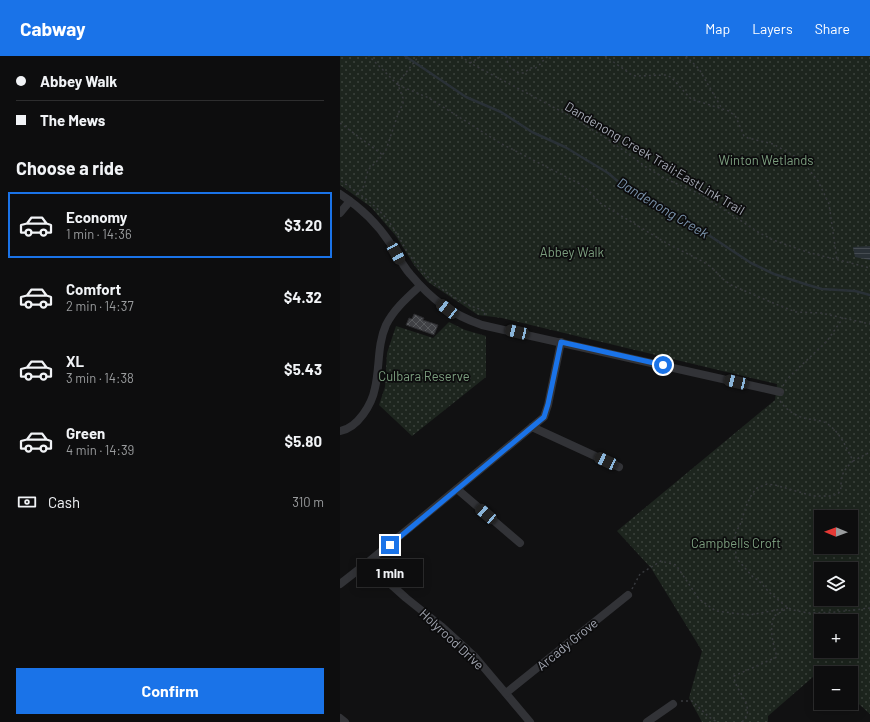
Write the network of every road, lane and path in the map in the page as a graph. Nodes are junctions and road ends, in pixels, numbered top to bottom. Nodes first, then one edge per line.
1 (369, 56) edge
2 (419, 56) edge
3 (461, 56) edge
4 (482, 56) edge
5 (506, 56) edge
6 (549, 56) edge
7 (605, 56) edge
8 (686, 56) edge
9 (470, 63) junction
10 (398, 85) junction
11 (721, 107) junction
12 (340, 123) edge
13 (383, 155) junction
14 (341, 181) dead end
15 (359, 193) junction
16 (340, 194) edge
17 (350, 201) junction
18 (340, 213) edge
19 (837, 260) junction
20 (870, 268) edge
21 (420, 286) junction
22 (843, 318) junction
23 (870, 324) edge
24 (482, 325) junction
25 (561, 342) junction
26 (780, 392) junction
27 (532, 427) junction
28 (340, 430) edge
29 (870, 452) edge
30 (853, 461) junction
31 (619, 468) dead end
32 (457, 489) junction
33 (520, 543) dead end
34 (368, 563) junction
35 (340, 584) edge
36 (628, 595) joint
37 (788, 608) junction
38 (870, 608) edge
39 (506, 693) junction
40 (673, 704) joint
41 (340, 718) edge
42 (345, 722) edge
43 (530, 722) edge
44 (647, 722) edge
45 (717, 722) edge
46 (742, 722) edge

1 - 10 path
2 - 10 path
3 - 9 path, Dandenong Creek Trail;EastLink Trail
4 - 9 path
5 - 6 path
7 - 11 path
8 - 11 path
9 - 19 path, Dandenong Creek Trail;EastLink Trail
10 - 13 path
10 - 22 path
11 - 19 path
12 - 13 path
13 - 15 path
14 - 15 path
15 - 17 path
15 - 24 path
16 - 17 street
17 - 18 street
17 - 21 street
19 - 20 path, Dandenong Creek Trail;EastLink Trail
21 - 24 street
21 - 28 street
22 - 23 path
22 - 26 path
24 - 25 street
25 - 26 street
25 - 27 street
26 - 30 path
27 - 31 street
27 - 32 street
29 - 30 path
30 - 37 path
32 - 33 street
32 - 34 street
34 - 35 street
34 - 39 street, Holyrood Drive
36 - 37 path
36 - 39 street, Arcady Grove
37 - 38 path
37 - 46 path
39 - 43 street, Holyrood Drive
40 - 44 street
40 - 45 path
41 - 42 street

